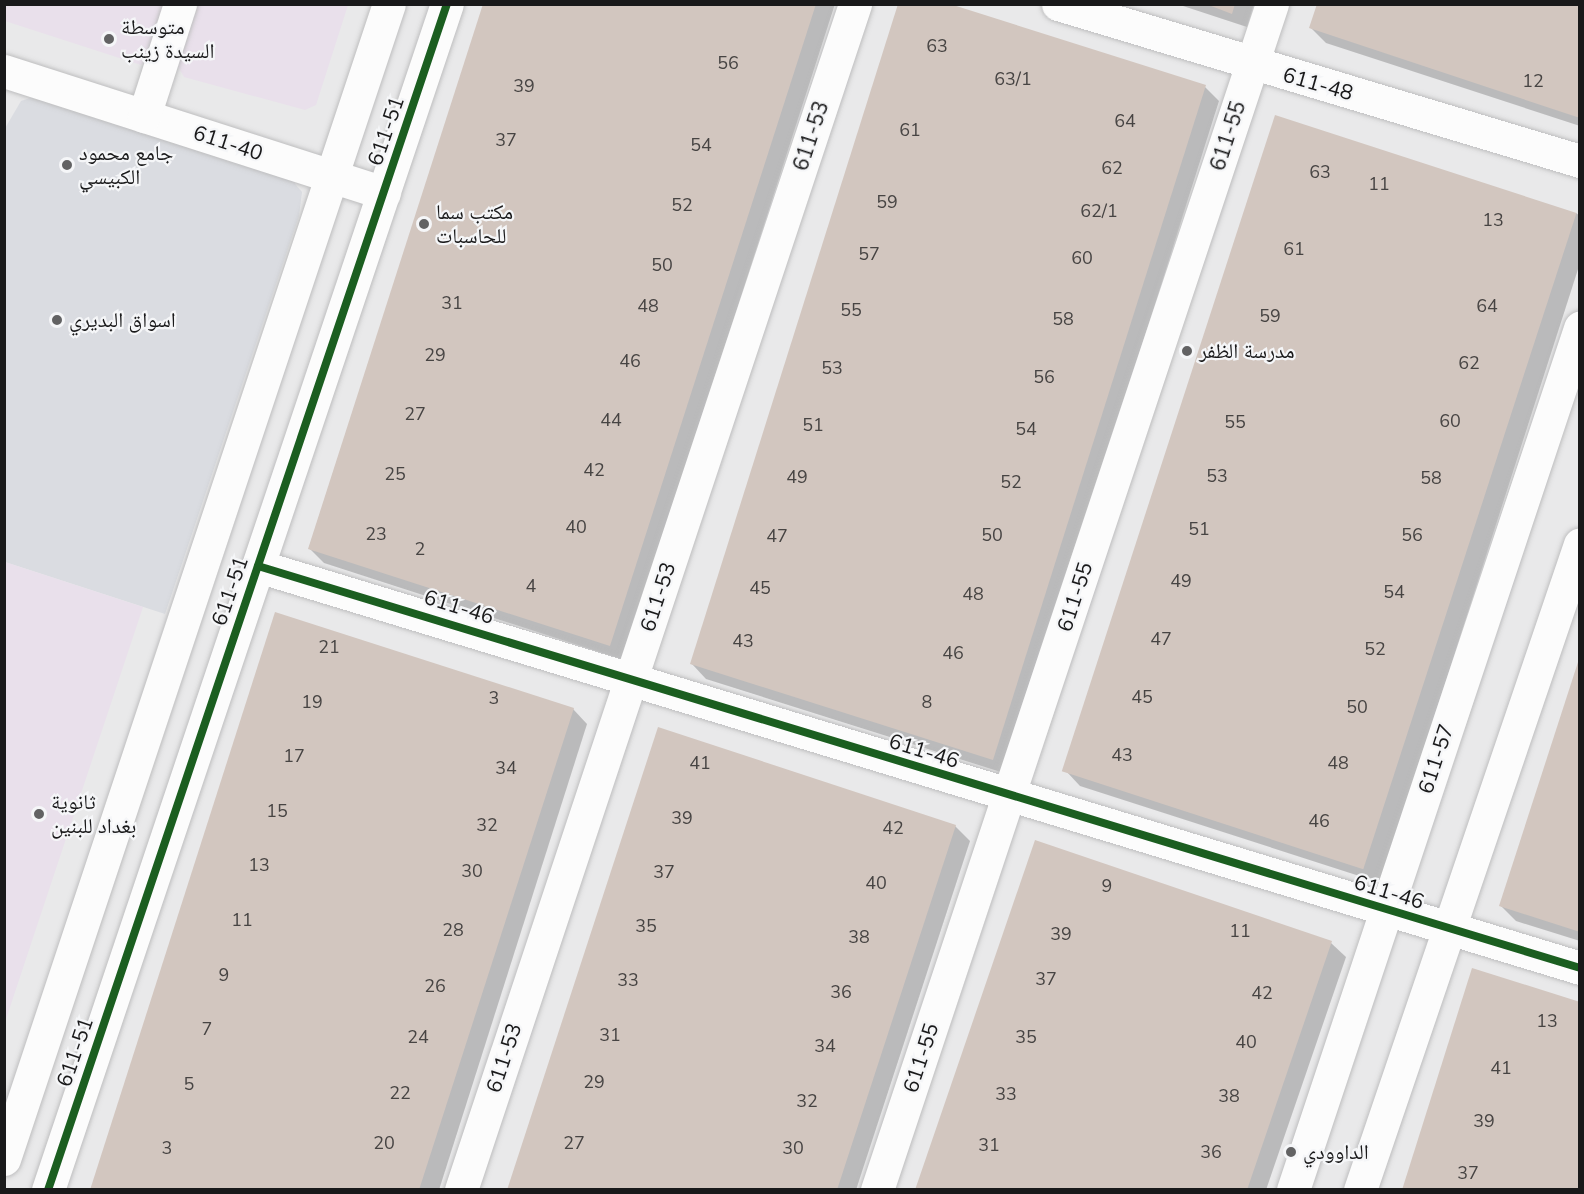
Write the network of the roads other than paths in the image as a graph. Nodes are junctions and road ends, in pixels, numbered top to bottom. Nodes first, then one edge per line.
1 (180, 4) edge
2 (389, 4) edge
3 (447, 4) edge
4 (855, 4) edge
5 (1058, 4) edge
6 (1272, 4) edge
7 (1252, 65) junction
8 (6, 74) edge
9 (144, 116) junction
10 (1580, 161) edge
11 (332, 176) junction
12 (384, 193) junction
13 (1580, 328) edge
14 (1580, 544) edge
15 (258, 566) junction
16 (631, 678) junction
17 (1008, 796) junction
18 (1386, 911) junction
19 (1447, 929) junction
20 (1580, 968) edge
21 (4, 1159) edge
22 (48, 1190) edge
23 (461, 1190) edge
24 (877, 1190) edge
25 (1293, 1190) edge
26 (1360, 1190) edge

1 - 9 street
2 - 11 street, 611-51
3 - 12 street, 611-51
4 - 16 street, 611-53
5 - 7 street, 611-48
6 - 7 street, 611-55
7 - 10 street, 611-48
7 - 17 street, 611-55
8 - 9 street, 611-40
9 - 11 street, 611-40
11 - 12 street, 611-40
11 - 21 street, 611-51
12 - 15 street, 611-51
13 - 18 street, 611-57
14 - 19 street
15 - 16 street, 611-46
15 - 22 street, 611-51
16 - 17 street, 611-46
16 - 23 street, 611-53
17 - 18 street, 611-46
17 - 24 street, 611-55
18 - 19 street, 611-46
18 - 25 street, 611-57
19 - 20 street, 611-46
19 - 26 street

